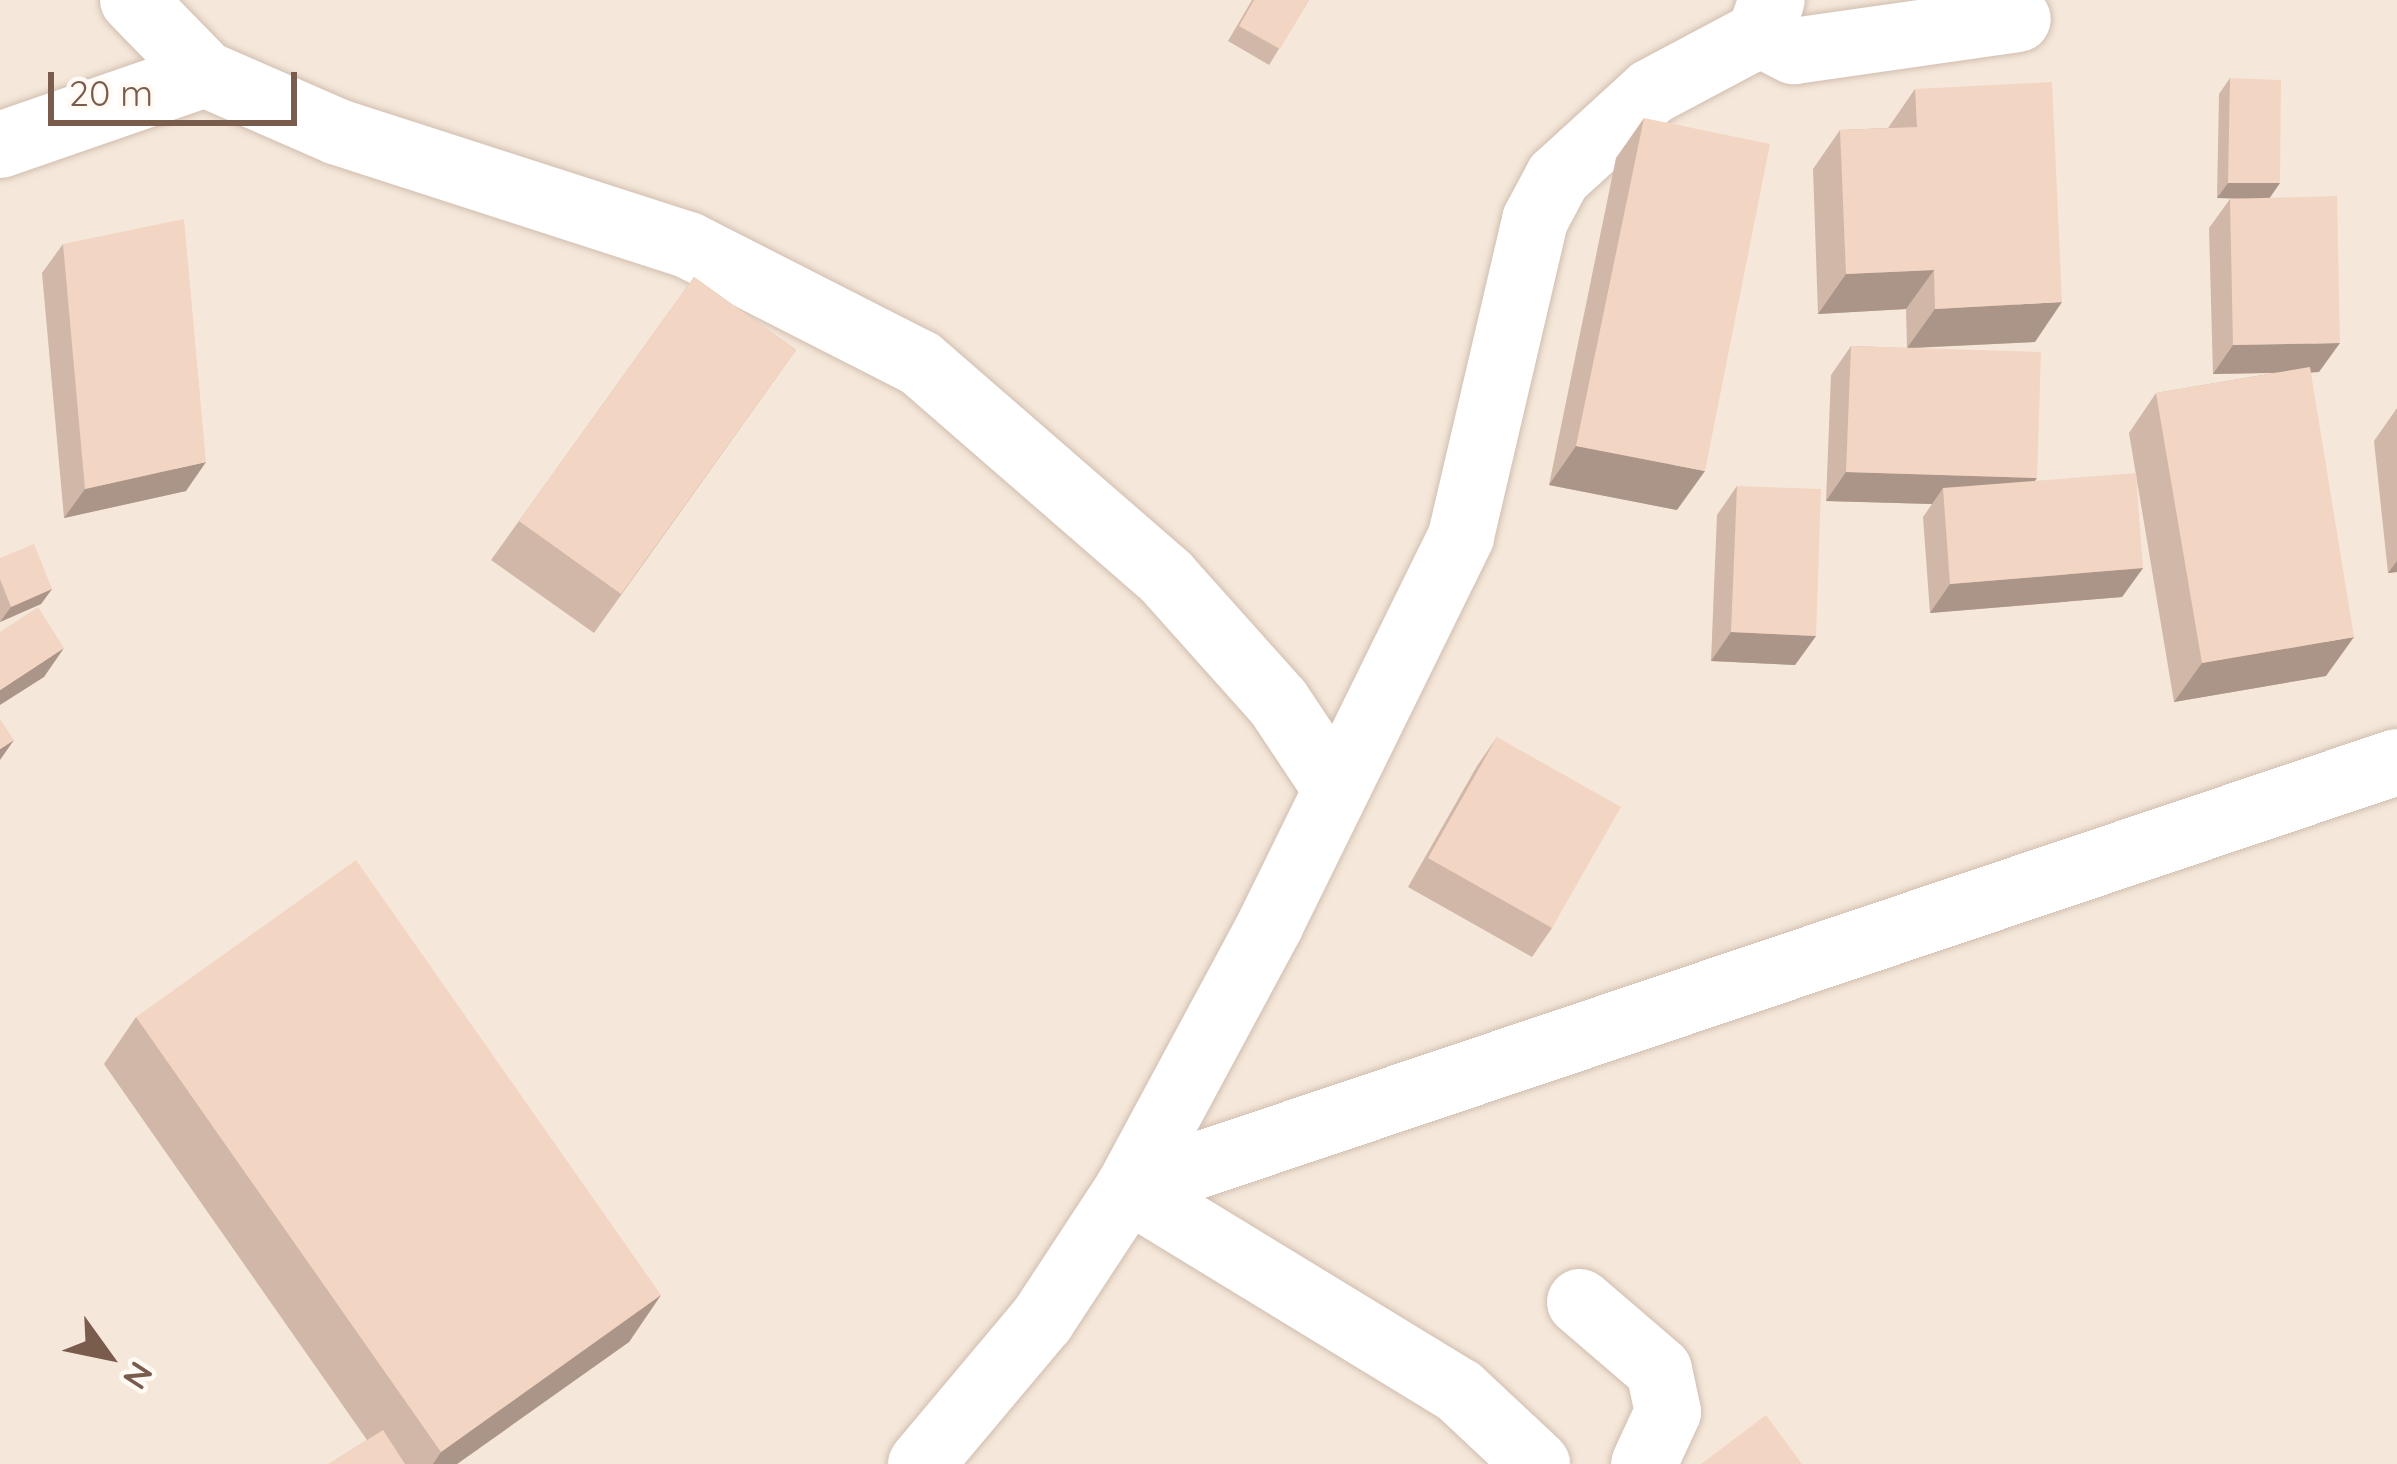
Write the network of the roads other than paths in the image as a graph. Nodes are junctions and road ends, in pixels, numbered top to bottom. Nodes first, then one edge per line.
1 (133, 0) edge
2 (1766, 17) edge
3 (2018, 19) dead end
4 (205, 74) junction
5 (0, 146) edge
6 (2397, 762) edge
7 (1332, 783) junction
8 (1128, 1189) junction
9 (1580, 1301) dead end
10 (921, 1464) edge
11 (1537, 1464) edge
12 (1644, 1464) edge

1 - 4 street
2 - 3 street
2 - 7 street
4 - 5 street
4 - 7 street
6 - 8 street
7 - 8 street
8 - 10 street
8 - 11 street
9 - 12 street

